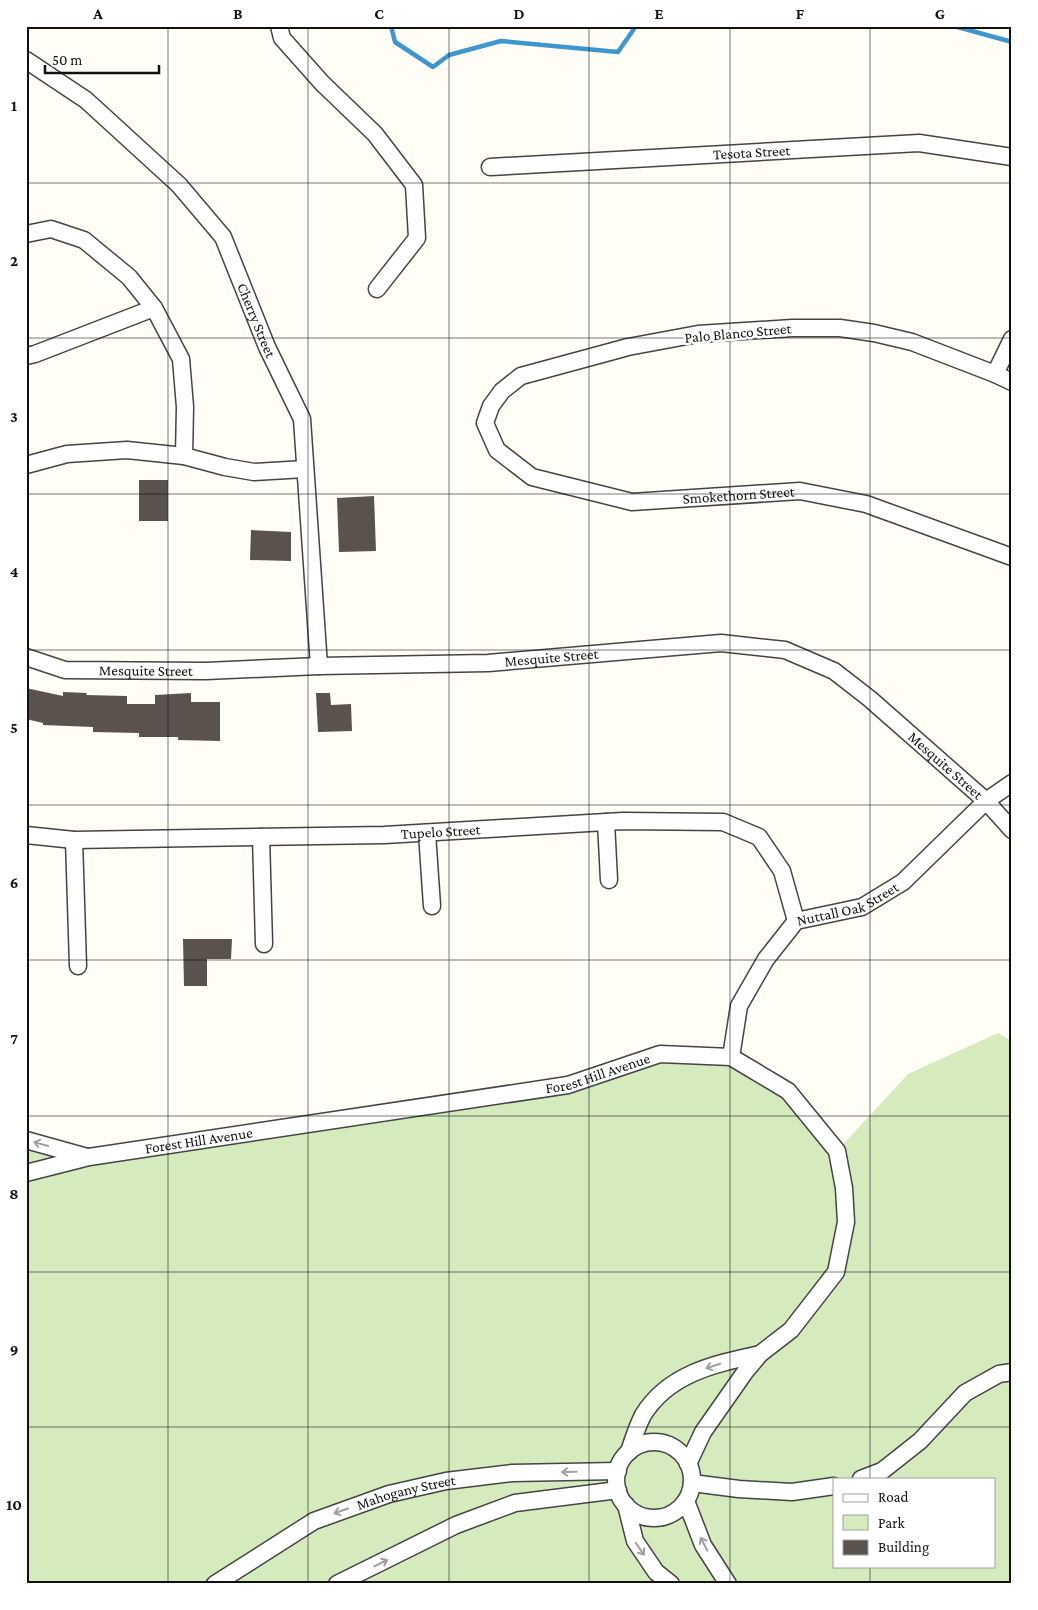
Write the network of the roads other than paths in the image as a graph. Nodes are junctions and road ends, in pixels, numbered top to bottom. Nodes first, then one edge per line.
1 (278, 26) edge
2 (26, 60) edge
3 (1012, 157) edge
4 (490, 167) dead end
5 (26, 234) edge
6 (377, 289) dead end
7 (154, 308) junction
8 (1012, 339) edge
9 (26, 356) edge
10 (995, 374) junction
11 (1012, 382) edge
12 (485, 423) joint
13 (184, 456) junction
14 (26, 465) edge
15 (305, 469) junction
16 (1012, 557) edge
17 (26, 657) edge
18 (319, 666) junction
19 (1012, 783) edge
20 (986, 801) junction
21 (606, 822) junction
22 (1012, 830) edge
23 (427, 833) junction
24 (26, 834) edge
25 (260, 837) junction
26 (74, 840) junction
27 (609, 880) dead end
28 (432, 906) dead end
29 (796, 921) junction
30 (264, 944) dead end
31 (78, 966) dead end
32 (731, 1057) junction
33 (26, 1140) edge
34 (89, 1157) junction
35 (26, 1173) edge
36 (760, 1354) junction
37 (1012, 1372) edge
38 (629, 1452) junction
39 (688, 1464) junction
40 (618, 1471) junction
41 (864, 1478) edge
42 (692, 1483) junction
43 (833, 1486) edge
44 (618, 1490) junction
45 (686, 1501) junction
46 (626, 1505) junction
47 (215, 1584) edge
48 (337, 1584) edge
49 (671, 1584) edge
50 (728, 1584) edge

1 - 6 street
2 - 15 street, Cherry Street
3 - 4 street, Tesota Street
5 - 7 street
7 - 9 street
7 - 13 street
8 - 10 street
10 - 11 street, Palo Blanco Street
10 - 12 street, Palo Blanco Street
12 - 16 street, Smokethorn Street
13 - 14 street
13 - 15 street
15 - 18 street, Cherry Street
17 - 18 street, Mesquite Street
18 - 20 street, Mesquite Street
19 - 20 street, Nuttall Oak Street
20 - 22 street, Mesquite Street
20 - 29 street, Nuttall Oak Street
21 - 23 street, Tupelo Street
21 - 27 street
21 - 29 street, Tupelo Street
23 - 25 street, Tupelo Street
23 - 28 street
24 - 26 street, Tupelo Street
25 - 26 street, Tupelo Street
25 - 30 street
26 - 31 street
29 - 32 street, Nuttall Oak Street
32 - 34 street, Forest Hill Avenue
32 - 36 street, Forest Hill Avenue
34 -> 33 street, Forest Hill Avenue
34 - 35 street, Forest Hill Avenue
36 -> 38 street, Forest Hill Avenue
36 - 39 street, Forest Hill Avenue
37 - 41 street
38 - 39 street
38 - 40 street
39 - 42 street
40 - 44 street
40 -> 47 street, Mahogany Street
42 - 43 street
42 - 45 street
44 - 46 street
48 -> 44 street
45 - 46 street
50 -> 45 street
46 -> 49 street

